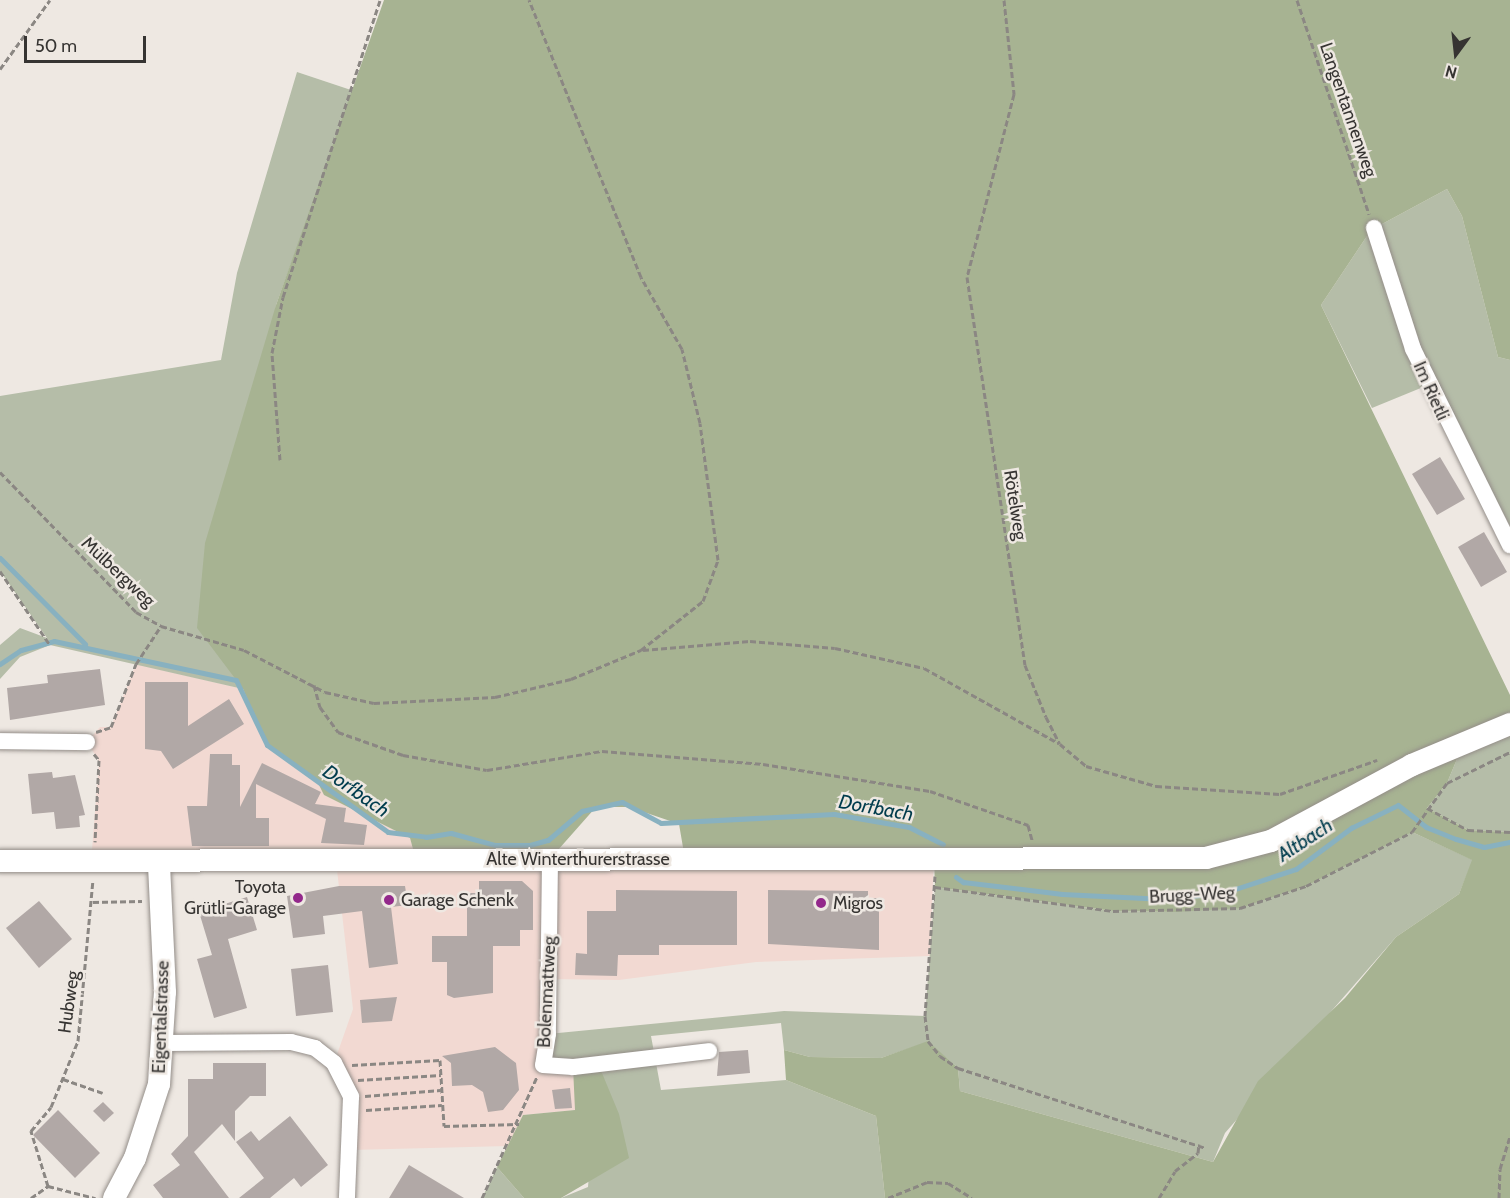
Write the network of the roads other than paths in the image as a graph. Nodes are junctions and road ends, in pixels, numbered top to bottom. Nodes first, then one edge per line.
1 (1374, 228) road end
2 (1510, 545) edge
3 (1510, 724) edge
4 (0, 741) edge
5 (87, 742) road end
6 (550, 859) junction
7 (0, 861) edge
8 (159, 863) junction
9 (164, 1043) junction
10 (709, 1051) dead end
11 (114, 1198) edge
12 (347, 1198) edge

1 - 2 street, Im Rietli
3 - 6 main road, Alte Winterthurerstrasse
4 - 5 street
6 - 8 main road, Alte Winterthurerstrasse
6 - 10 street, Bolenmattweg
7 - 8 main road, Alte Winterthurerstrasse
8 - 9 main road, Eigentalstrasse
9 - 11 main road, Eigentalstrasse
9 - 12 street

